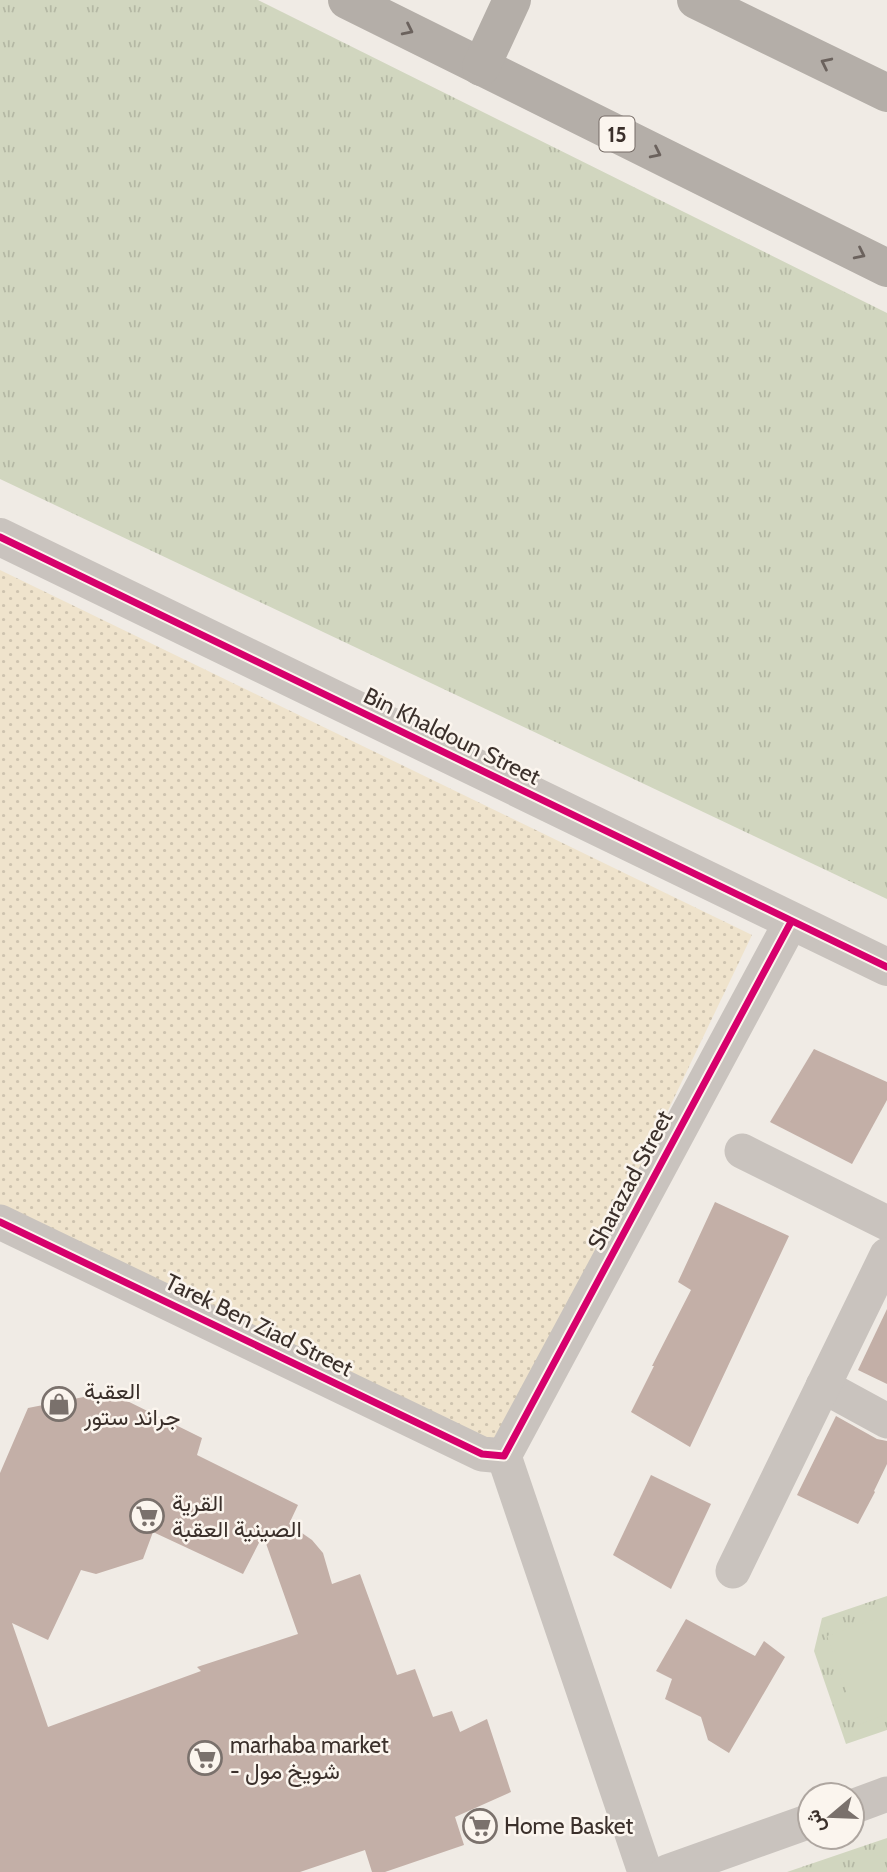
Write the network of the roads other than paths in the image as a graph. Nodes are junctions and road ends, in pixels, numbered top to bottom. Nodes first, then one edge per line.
1 (347, 0) edge
2 (512, 0) edge
3 (696, 0) edge
4 (481, 67) junction
5 (887, 93) edge
6 (887, 268) edge
7 (0, 537) edge
8 (791, 922) junction
9 (887, 967) edge
10 (742, 1151) dead end
11 (0, 1222) edge
12 (887, 1223) edge
13 (887, 1255) edge
14 (823, 1387) junction
15 (887, 1421) edge
16 (504, 1456) junction
17 (733, 1571) dead end
18 (887, 1794) edge
19 (866, 1802) edge
20 (796, 1826) edge
21 (645, 1872) edge
22 (667, 1872) edge

1 -> 4 highway, 15
2 - 4 highway
5 -> 3 highway
4 -> 6 highway, 15
7 - 8 street, Bin Khaldoun Street
8 - 9 street, Bin Khaldoun Street
8 - 16 street, Sharazad Street
10 - 12 street
11 - 16 street, Tarek Ben Ziad Street
13 - 14 street
14 - 15 street
14 - 17 street
16 - 21 street
18 - 19 street
20 - 22 street

